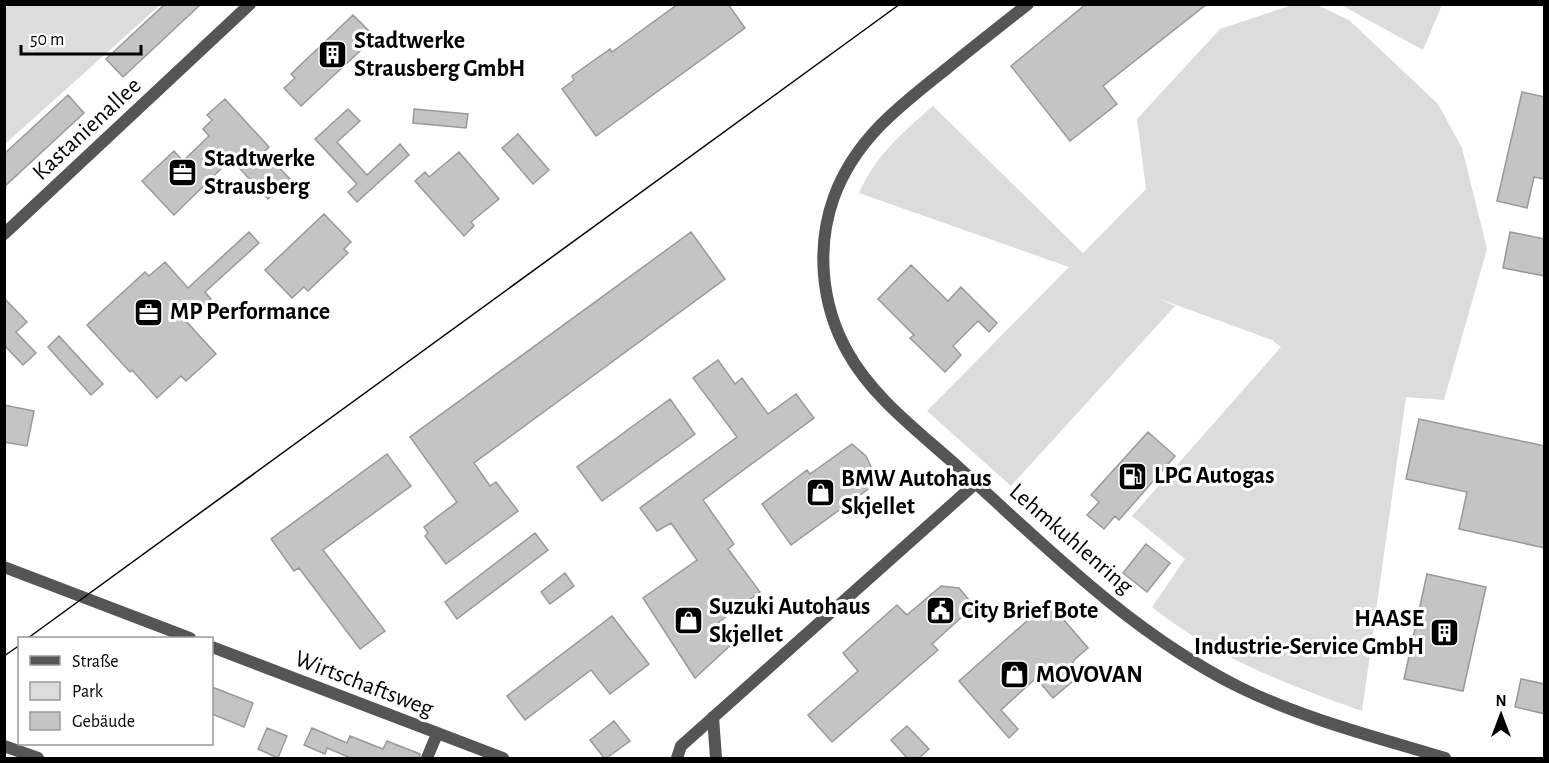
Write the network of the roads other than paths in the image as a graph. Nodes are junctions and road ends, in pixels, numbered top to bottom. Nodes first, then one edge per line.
1 (250, 4) edge
2 (1028, 4) edge
3 (4, 234) edge
4 (976, 483) junction
5 (4, 567) edge
6 (185, 637) edge
7 (213, 647) edge
8 (713, 717) junction
9 (437, 734) junction
10 (4, 746) edge
11 (38, 759) edge
12 (427, 759) edge
13 (503, 759) edge
14 (677, 759) edge
15 (716, 759) edge
16 (1445, 759) edge

1 - 3 street, Kastanienallee
2 - 4 street, Lehmkuhlenring
4 - 8 street
4 - 16 street, Lehmkuhlenring
5 - 6 street
7 - 9 street, Wirtschaftsweg
8 - 14 street
8 - 15 street
9 - 12 street
9 - 13 street, Wirtschaftsweg
10 - 11 street

